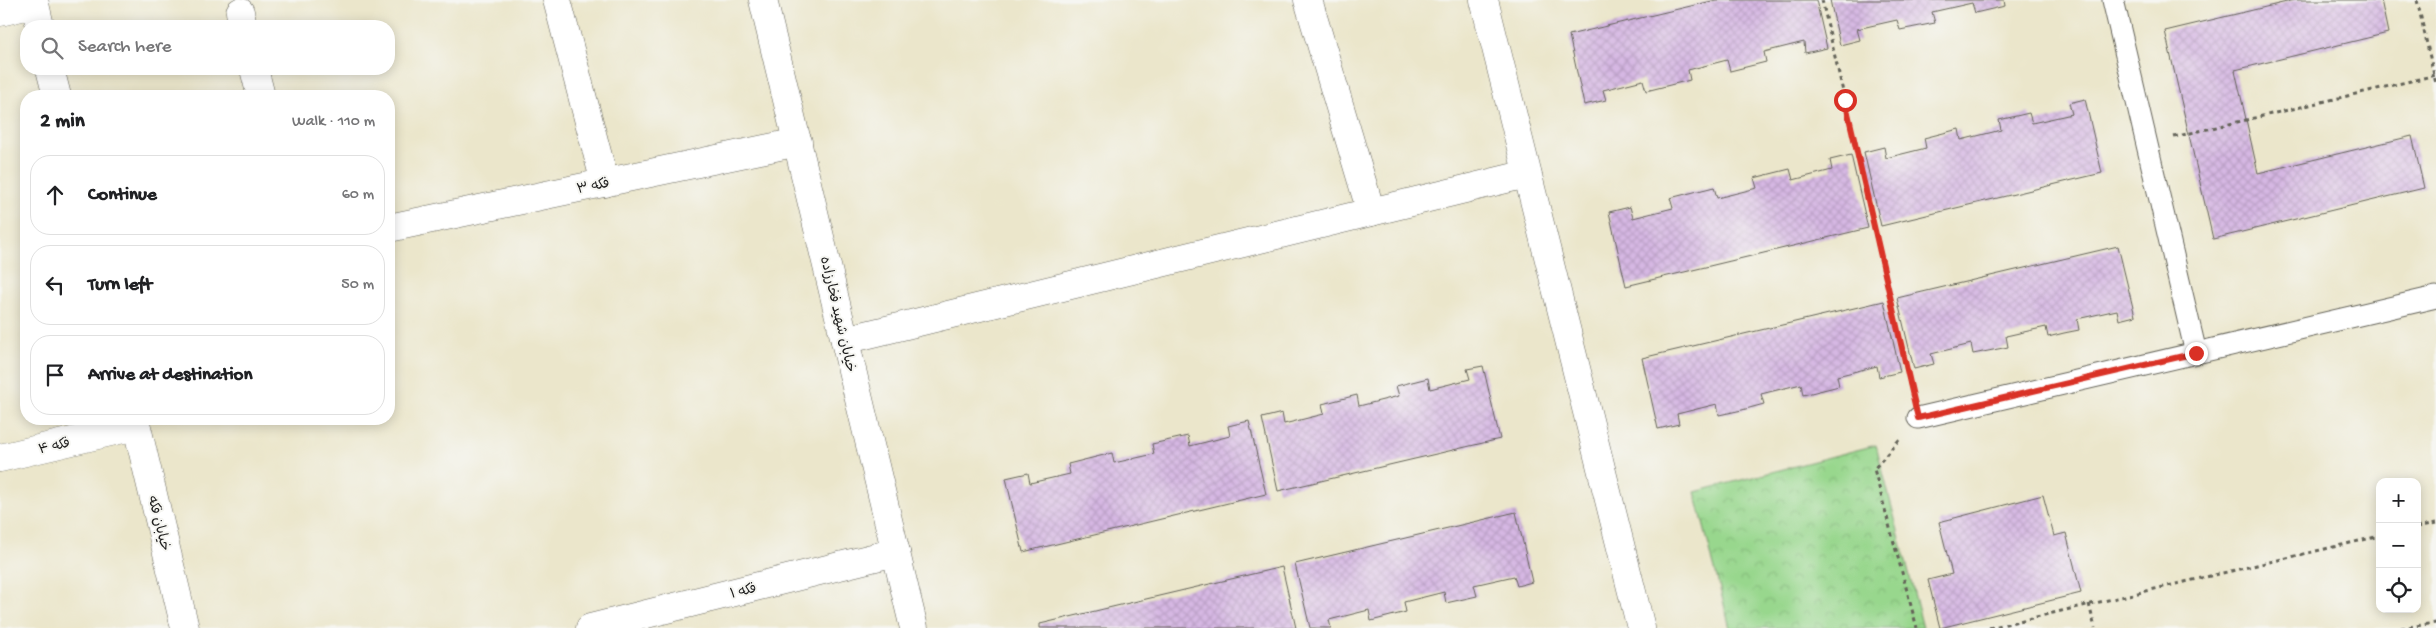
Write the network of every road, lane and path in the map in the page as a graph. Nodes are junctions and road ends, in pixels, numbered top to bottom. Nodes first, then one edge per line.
1 (557, 0) edge
2 (764, 0) edge
3 (1308, 0) edge
4 (1484, 0) edge
5 (1822, 0) edge
6 (2114, 0) edge
7 (2417, 0) edge
8 (36, 10) edge
9 (0, 12) edge
10 (52, 75) edge
11 (256, 75) edge
12 (2435, 76) edge
13 (2436, 84) edge
14 (55, 90) edge
15 (259, 90) edge
16 (798, 142) junction
17 (2147, 143) junction
18 (1527, 174) junction
19 (605, 183) junction
20 (1371, 212) junction
21 (395, 227) edge
22 (2436, 297) edge
23 (845, 340) junction
24 (2196, 353) junction
25 (1918, 418) junction
26 (124, 425) edge
27 (136, 425) edge
28 (0, 458) edge
29 (2436, 523) edge
30 (2421, 526) edge
31 (2376, 537) edge
32 (896, 552) junction
33 (2089, 604) junction
34 (2436, 623) edge
35 (2008, 626) edge
36 (185, 628) edge
37 (590, 628) edge
38 (914, 628) edge
39 (1641, 628) edge
40 (1917, 628) edge
41 (1989, 628) edge
42 (2095, 628) edge
43 (2401, 628) edge

1 - 19 street
2 - 16 street, خیابان شهید فخارزاده
3 - 20 street
4 - 18 street
5 - 25 path
6 - 17 lane
7 - 12 path
8 - 9 street
10 - 14 street
11 - 15 street
12 - 13 path
12 - 17 path
16 - 19 street, فکه ۳
16 - 23 street, خیابان شهید فخارزاده
17 - 24 lane
18 - 20 street
18 - 39 street
19 - 21 street, فکه ۳
20 - 23 street
22 - 24 lane
23 - 32 street, خیابان شهید فخارزاده
24 - 25 lane
25 - 40 path
26 - 28 street, فکه ۴
27 - 36 street, خیابان فکه
29 - 30 path
31 - 33 path
32 - 37 street, فکه ۱
32 - 38 street, خیابان شهید فخارزاده
33 - 35 path
33 - 42 path
34 - 43 path
35 - 41 path

